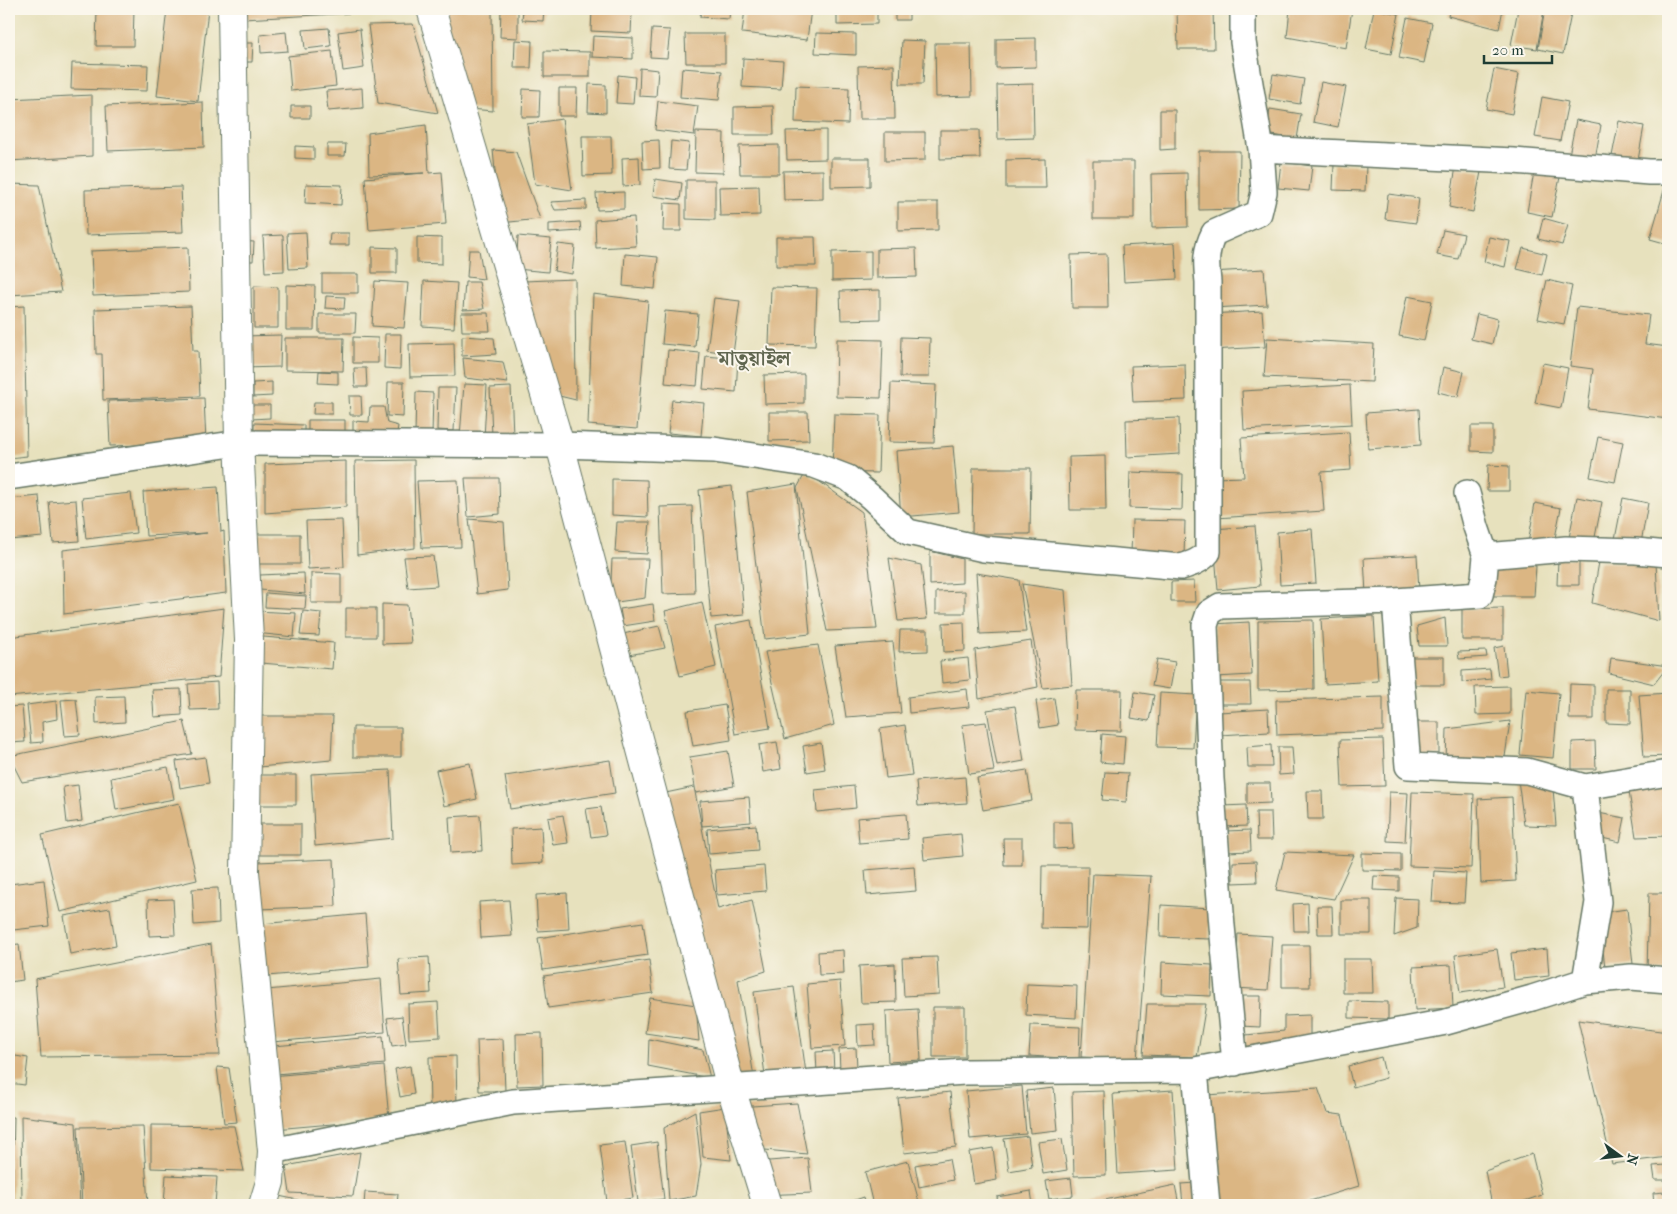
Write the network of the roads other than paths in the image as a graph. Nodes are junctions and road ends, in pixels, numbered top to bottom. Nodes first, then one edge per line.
1 (232, 9) edge
2 (431, 9) edge
3 (1243, 9) edge
4 (1261, 149) junction
5 (1668, 172) edge
6 (239, 443) junction
7 (560, 445) junction
8 (9, 477) edge
9 (1467, 493) dead end
10 (1668, 554) edge
11 (1486, 556) junction
12 (1395, 601) junction
13 (1668, 773) edge
14 (1585, 787) junction
15 (1585, 980) junction
16 (1668, 980) edge
17 (1235, 1063) junction
18 (1195, 1070) junction
19 (731, 1088) junction
20 (272, 1150) junction
21 (263, 1205) edge
22 (767, 1205) edge
23 (1207, 1205) edge

1 - 6 street
2 - 7 street
3 - 4 street
4 - 5 street
4 - 7 street
6 - 7 street
6 - 8 street
6 - 20 street
7 - 19 street
9 - 11 street
10 - 11 street
11 - 12 street
12 - 14 street
12 - 17 street
13 - 14 street
14 - 15 street
15 - 16 street
15 - 17 street
17 - 18 street
18 - 19 street
18 - 23 street
19 - 20 street
19 - 22 street
20 - 21 street

